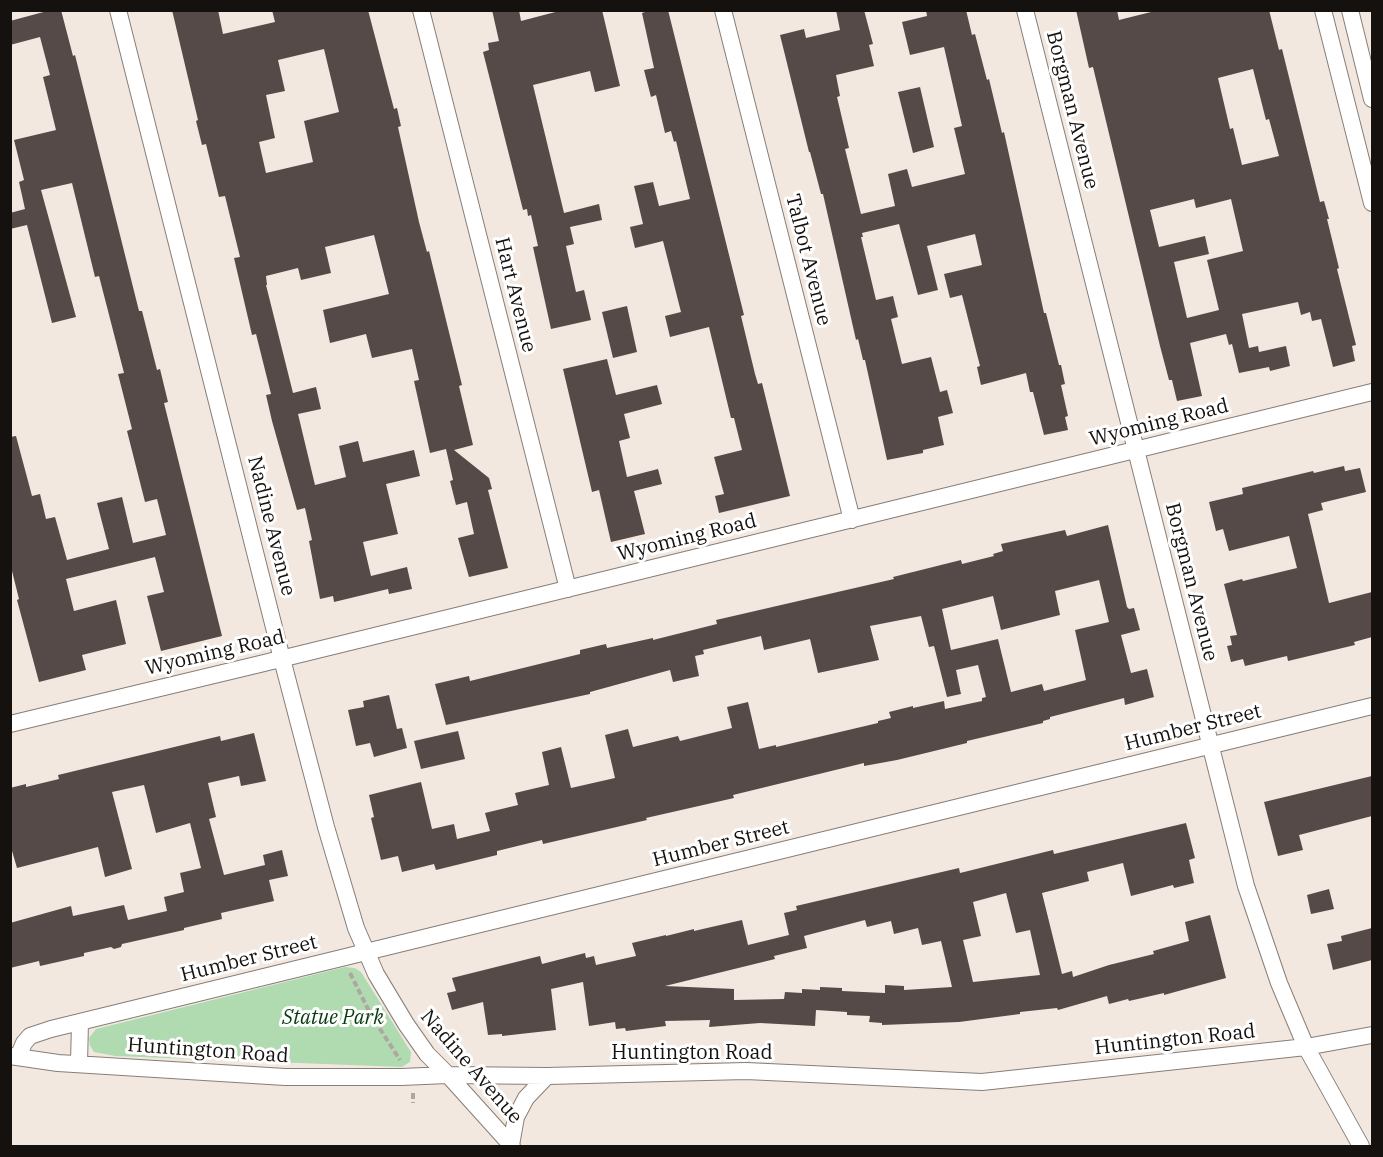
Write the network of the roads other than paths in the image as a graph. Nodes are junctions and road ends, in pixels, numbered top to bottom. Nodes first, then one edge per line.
1 (118, 10) edge
2 (421, 10) edge
3 (723, 10) edge
4 (1025, 10) edge
5 (1323, 10) edge
6 (1350, 10) edge
7 (1372, 99) edge
8 (1372, 203) edge
9 (1372, 392) edge
10 (1137, 450) junction
11 (852, 520) junction
12 (568, 589) junction
13 (282, 659) junction
14 (1372, 706) edge
15 (10, 723) edge
16 (1210, 745) junction
17 (366, 952) junction
18 (80, 1022) junction
19 (1372, 1035) edge
20 (1306, 1047) junction
21 (14, 1056) edge
22 (79, 1064) junction
23 (448, 1075) junction
24 (547, 1076) junction
25 (512, 1146) edge
26 (1361, 1146) edge

1 - 13 street, Nadine Avenue
2 - 12 street, Hart Avenue
3 - 11 street, Talbot Avenue
4 - 10 street, Borgman Avenue
5 - 8 street
6 - 7 street
9 - 10 street, Wyoming Road
10 - 11 street, Wyoming Road
10 - 16 street, Borgman Avenue
11 - 12 street, Wyoming Road
12 - 13 street, Wyoming Road
13 - 15 street, Wyoming Road
13 - 17 street, Nadine Avenue
14 - 16 street, Humber Street
16 - 17 street, Humber Street
16 - 20 street, Borgman Avenue
17 - 18 street, Humber Street
17 - 23 street, Nadine Avenue
18 - 21 street, Humber Street
18 - 22 street
19 - 20 street, Huntington Road
20 - 24 street, Huntington Road
20 - 26 street, Borgman Avenue
21 - 22 street, Huntington Road
22 - 23 street, Huntington Road
23 - 24 street, Huntington Road
23 - 25 street, Nadine Avenue
24 - 25 street

